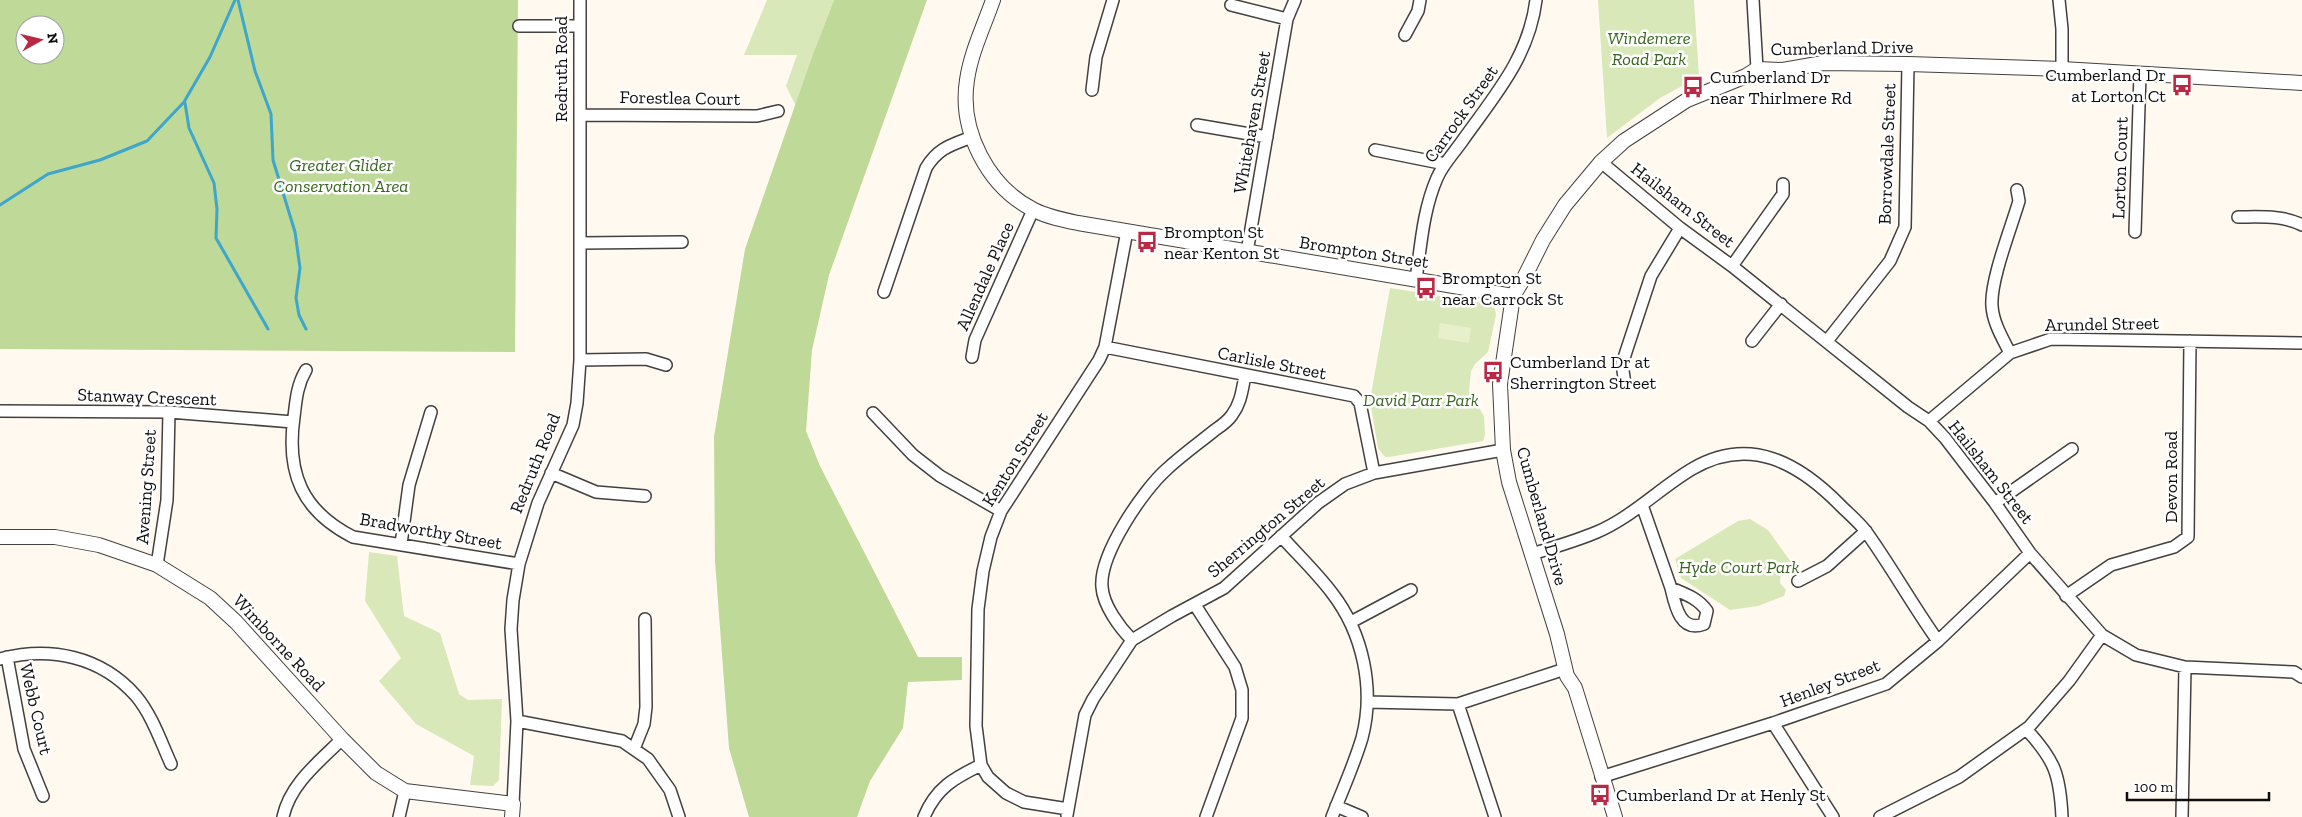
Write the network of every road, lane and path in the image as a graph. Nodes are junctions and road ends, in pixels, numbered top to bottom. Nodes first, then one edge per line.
1 (580, 0) edge
2 (993, 0) edge
3 (1113, 0) edge
4 (1295, 0) edge
5 (1420, 0) edge
6 (1536, 0) edge
7 (1753, 0) edge
8 (2060, 0) edge
9 (1231, 5) dead end
10 (1287, 19) junction
11 (520, 26) dead end
12 (580, 26) junction
13 (1405, 35) dead end
14 (1908, 64) junction
15 (1757, 69) junction
16 (2062, 69) junction
17 (2140, 74) junction
18 (2302, 83) edge
19 (1092, 90) dead end
20 (778, 111) dead end
21 (580, 114) junction
22 (1197, 125) dead end
23 (972, 137) junction
24 (1267, 137) junction
25 (1375, 150) dead end
26 (1601, 162) junction
27 (1445, 164) junction
28 (1783, 184) dead end
29 (2017, 190) dead end
30 (1034, 210) junction
31 (2238, 216) dead end
32 (2302, 225) edge
33 (1680, 228) junction
34 (1127, 231) junction
35 (2135, 232) dead end
36 (580, 242) junction
37 (682, 242) dead end
38 (1248, 252) junction
39 (1732, 266) junction
40 (1416, 279) junction
41 (884, 292) dead end
42 (1513, 296) junction
43 (1781, 304) junction
44 (1826, 340) junction
45 (1752, 341) dead end
46 (2190, 341) junction
47 (2302, 343) edge
48 (1104, 347) junction
49 (2010, 353) junction
50 (972, 357) dead end
51 (580, 360) junction
52 (666, 365) dead end
53 (306, 370) dead end
54 (1245, 376) junction
55 (1625, 384) dead end
56 (0, 411) edge
57 (169, 412) junction
58 (431, 412) dead end
59 (873, 413) dead end
60 (1929, 421) junction
61 (293, 422) junction
62 (2072, 449) dead end
63 (1502, 450) junction
64 (551, 473) junction
65 (1374, 474) junction
66 (645, 496) dead end
67 (1995, 503) junction
68 (1642, 505) junction
69 (1001, 511) junction
70 (1866, 532) junction
71 (1281, 536) junction
72 (0, 537) edge
73 (401, 544) junction
74 (2030, 553) junction
75 (1532, 554) junction
76 (157, 564) junction
77 (519, 564) junction
78 (1798, 581) dead end
79 (1671, 588) dead end
80 (1411, 590) dead end
81 (2066, 596) junction
82 (1195, 605) junction
83 (645, 619) dead end
84 (1351, 622) junction
85 (2102, 635) junction
86 (1132, 640) junction
87 (1938, 641) junction
88 (3, 658) edge
89 (2185, 667) junction
90 (1565, 669) junction
91 (2302, 677) edge
92 (1367, 702) junction
93 (1458, 704) junction
94 (517, 721) junction
95 (1773, 723) junction
96 (2026, 729) junction
97 (342, 739) junction
98 (634, 749) junction
99 (171, 764) dead end
100 (980, 765) junction
101 (1601, 777) junction
102 (405, 791) junction
103 (44, 796) dead end
104 (513, 810) edge
105 (1334, 812) edge
106 (1067, 813) edge
107 (283, 817) edge
108 (400, 817) edge
109 (679, 817) edge
110 (924, 817) edge
111 (1206, 817) edge
112 (1362, 817) edge
113 (1495, 817) edge
114 (1614, 817) edge
115 (1833, 817) edge
116 (1880, 817) edge
117 (2062, 817) edge
118 (2182, 817) edge

1 - 12 street, Redruth Road
2 - 23 street, Brompton Street
3 - 19 street
4 - 10 street, Whitehaven Street
5 - 13 street
6 - 27 street, Carrock Street
7 - 15 street
8 - 16 street
9 - 10 street
10 - 24 street, Whitehaven Street
11 - 12 street
12 - 21 street, Redruth Road
14 - 15 street, Cumberland Drive
14 - 16 street, Cumberland Drive
14 - 44 street, Borrowdale Street
15 - 26 street, Cumberland Drive
16 - 17 street, Cumberland Drive
17 - 18 street, Cumberland Drive
17 - 35 street, Lorton Court
20 - 21 street, Forestlea Court
21 - 36 street, Redruth Road
22 - 24 street
23 - 30 street, Brompton Street
23 - 41 street
24 - 38 street, Whitehaven Street
25 - 27 street
26 - 33 street, Hailsham Street
26 - 42 street, Cumberland Drive
27 - 40 street, Carrock Street
28 - 39 street
29 - 49 street
30 - 34 street, Brompton Street
30 - 50 street, Allendale Place
31 - 32 street
33 - 39 street, Hailsham Street
33 - 55 street
34 - 38 street, Brompton Street
34 - 48 street, Kenton Street
36 - 37 street
36 - 51 street, Redruth Road
38 - 40 street, Brompton Street
39 - 43 street, Hailsham Street
40 - 42 street, Brompton Street
42 - 63 street, Cumberland Drive
43 - 44 street, Hailsham Street
43 - 45 street
44 - 60 street, Hailsham Street
46 - 47 street, Arundel Street
46 - 49 street, Arundel Street
46 - 81 street, Devon Road
48 - 54 street, Carlisle Street
48 - 69 street, Kenton Street
49 - 60 street, Arundel Street
51 - 52 street
51 - 64 street, Redruth Road
53 - 61 street, Bradworthy Street
54 - 65 street, Carlisle Street
54 - 86 street
56 - 57 street, Stanway Crescent
57 - 61 street, Stanway Crescent
57 - 76 street, Avening Street
58 - 73 street
59 - 69 street
60 - 67 street, Hailsham Street
61 - 73 street, Bradworthy Street
62 - 67 street
63 - 65 street, Sherrington Street
63 - 75 street, Cumberland Drive
64 - 66 street
64 - 77 street, Redruth Road
65 - 71 street, Sherrington Street
67 - 74 street, Hailsham Street
68 - 70 street
68 - 75 street
68 - 79 street
69 - 100 street, Kenton Street
70 - 78 street
70 - 87 street
71 - 82 street, Sherrington Street
71 - 84 street
72 - 76 street, Wimborne Road
73 - 77 street, Bradworthy Street
74 - 81 street, Hailsham Street
74 - 87 street, Henley Street
75 - 90 street, Cumberland Drive
76 - 97 street, Wimborne Road
77 - 94 street, Redruth Road
80 - 84 street
81 - 85 street, Hailsham Street
82 - 86 street, Sherrington Street
82 - 111 street
83 - 98 street
84 - 92 street
85 - 89 street, Hailsham Street
85 - 96 street
86 - 106 street, Sherrington Street
87 - 95 street, Henley Street
88 - 99 street
88 - 103 street, Webb Court
89 - 91 street, Hailsham Street
89 - 118 street
90 - 93 street
90 - 101 street, Cumberland Drive
92 - 93 street
92 - 105 street
93 - 113 street
94 - 98 street
94 - 104 street, Redruth Road
95 - 101 street, Henley Street
95 - 115 street
96 - 116 street
96 - 117 street
97 - 102 street, Wimborne Road
97 - 107 street
98 - 109 street
100 - 106 street
100 - 110 street
101 - 114 street, Cumberland Drive
102 - 104 street, Wimborne Road
102 - 108 street
105 - 112 street

